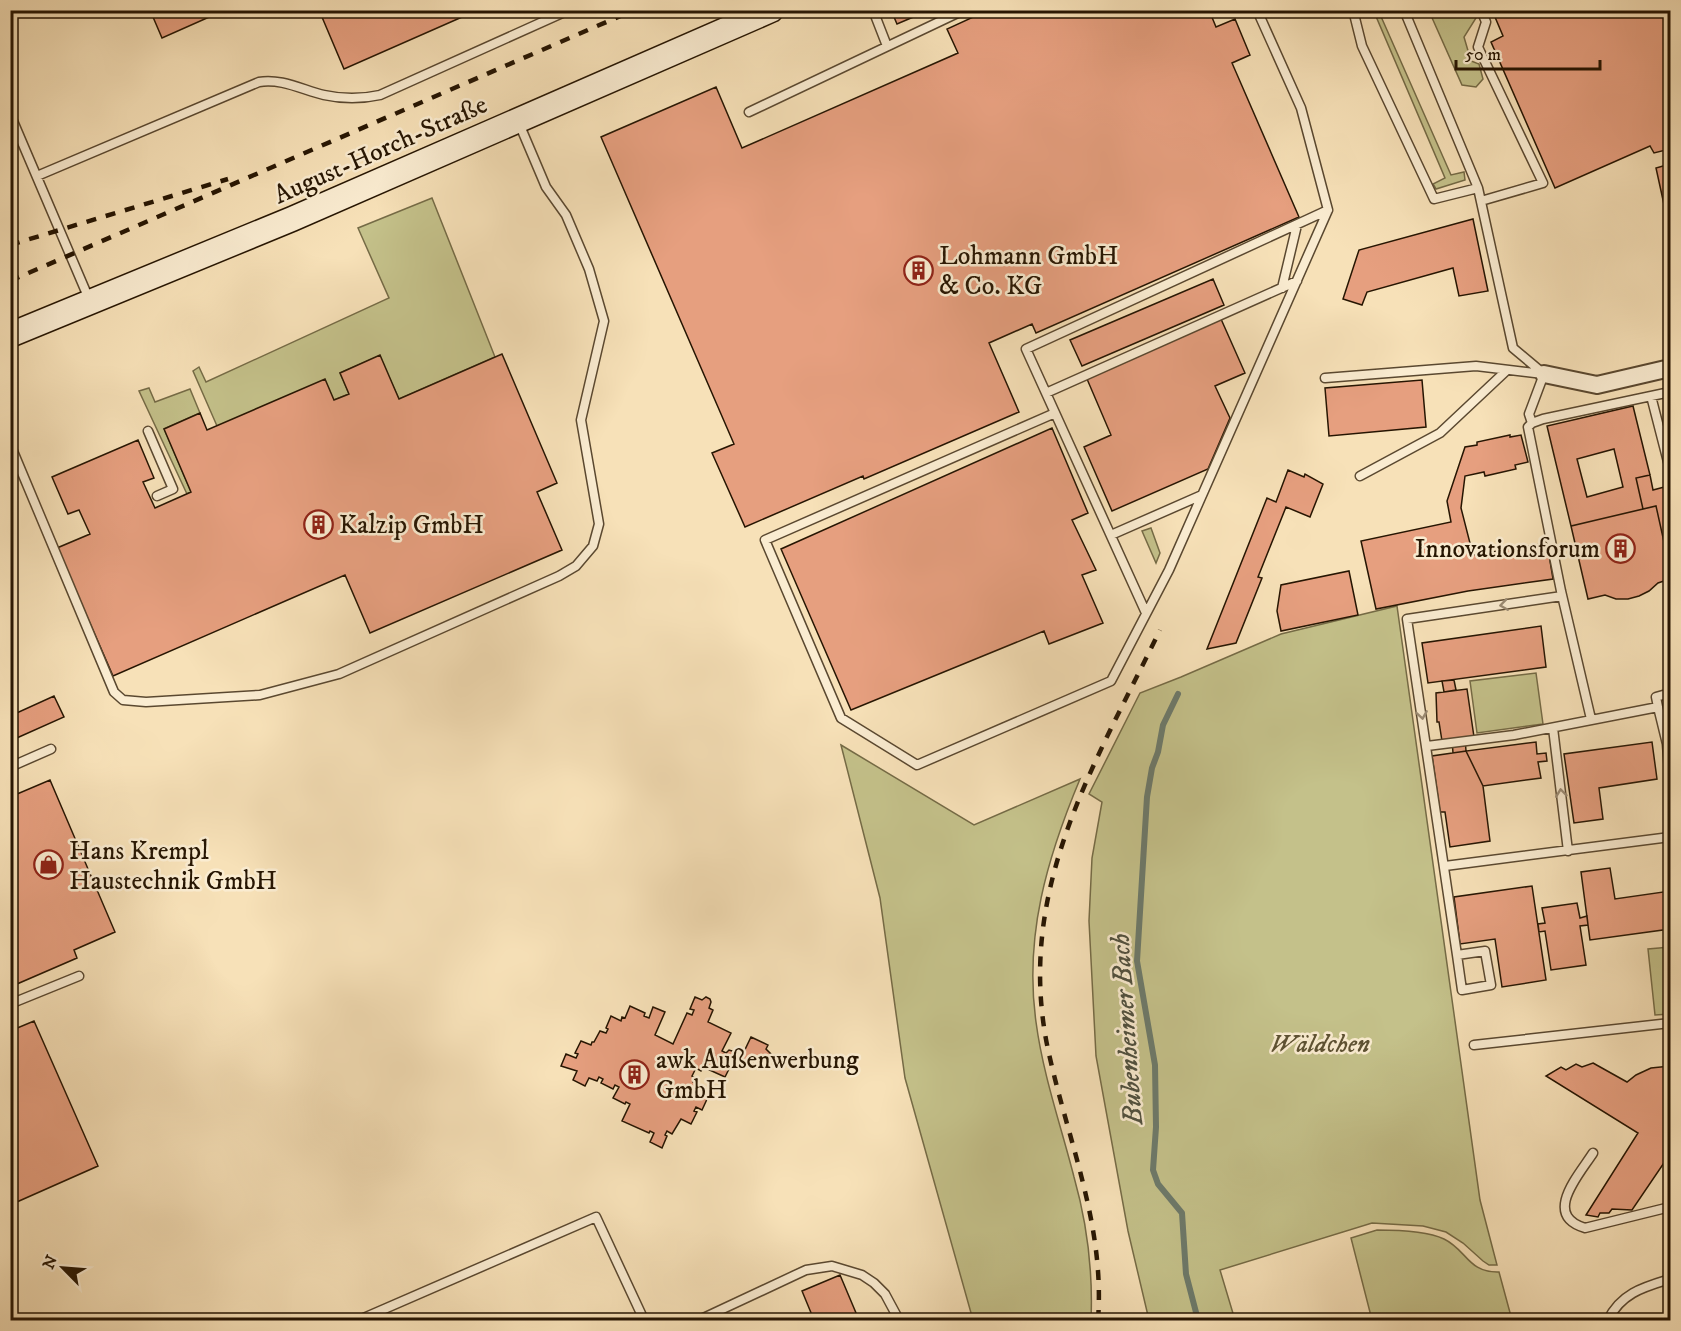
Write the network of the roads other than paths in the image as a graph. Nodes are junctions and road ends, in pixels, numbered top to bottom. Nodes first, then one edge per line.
1 (569, 10) edge
2 (771, 10) edge
3 (873, 10) edge
4 (964, 10) edge
5 (1257, 10) edge
6 (1353, 10) edge
7 (1404, 10) edge
8 (1481, 10) edge
9 (887, 46) junction
10 (749, 112) dead end
11 (10, 114) edge
12 (518, 120) junction
13 (37, 176) junction
14 (1478, 188) junction
15 (1481, 201) junction
16 (1328, 210) junction
17 (1297, 225) junction
18 (1297, 281) junction
19 (1282, 288) junction
20 (91, 302) junction
21 (10, 335) edge
22 (1671, 368) edge
23 (1506, 371) junction
24 (1544, 374) junction
25 (1325, 378) dead end
26 (1046, 393) junction
27 (1671, 394) edge
28 (1651, 396) junction
29 (1055, 413) junction
30 (1532, 423) junction
31 (148, 431) dead end
32 (10, 444) edge
33 (1668, 462) dead end
34 (1360, 476) dead end
35 (157, 495) dead end
36 (1202, 495) junction
37 (1111, 535) junction
38 (1562, 596) junction
39 (1146, 613) junction
40 (1671, 693) edge
41 (1658, 707) junction
42 (1591, 719) junction
43 (1553, 728) junction
44 (1427, 746) junction
45 (51, 749) dead end
46 (10, 767) edge
47 (1671, 784) edge
48 (1671, 837) edge
49 (1568, 851) junction
50 (1445, 866) junction
51 (1457, 956) junction
52 (79, 976) dead end
53 (10, 1004) edge
54 (1671, 1023) edge
55 (1474, 1045) dead end
56 (1593, 1152) dead end
57 (1671, 1207) edge
58 (1671, 1279) edge
59 (359, 1320) edge
60 (644, 1320) edge
61 (699, 1320) edge
62 (898, 1320) edge
63 (1608, 1320) edge

1 - 13 lane
2 - 12 main road, August-Horch-Straße
3 - 9 lane
4 - 9 lane
5 - 16 lane
6 - 14 lane
7 - 14 lane
8 - 15 lane
9 - 10 lane
11 - 13 lane
12 - 20 main road, August-Horch-Straße
12 - 32 lane
13 - 20 lane
14 - 15 lane
15 - 24 lane
16 - 17 lane
16 - 18 lane
17 - 19 lane
17 - 26 lane
18 - 19 lane
18 - 36 lane
19 - 26 lane
20 - 21 main road, August-Horch-Straße
22 - 24 street
23 - 24 lane
23 - 25 lane
23 - 34 lane
24 - 30 lane
26 - 29 lane
27 - 28 lane
28 - 30 lane
28 - 33 lane
29 - 37 lane
29 - 39 lane
30 - 38 lane
31 - 35 lane
36 - 37 lane
36 - 39 lane
37 - 39 lane
38 - 42 lane
38 -> 44 lane
40 - 41 lane
41 - 42 lane
41 - 47 lane
42 - 43 lane
43 - 44 lane
49 -> 43 lane
44 - 50 lane
45 - 46 lane
48 - 49 lane
49 - 50 lane
50 - 51 lane
51 - 51 lane
52 - 53 lane
54 - 55 lane
56 - 57 lane
58 - 63 lane
59 - 60 lane
61 - 62 lane

